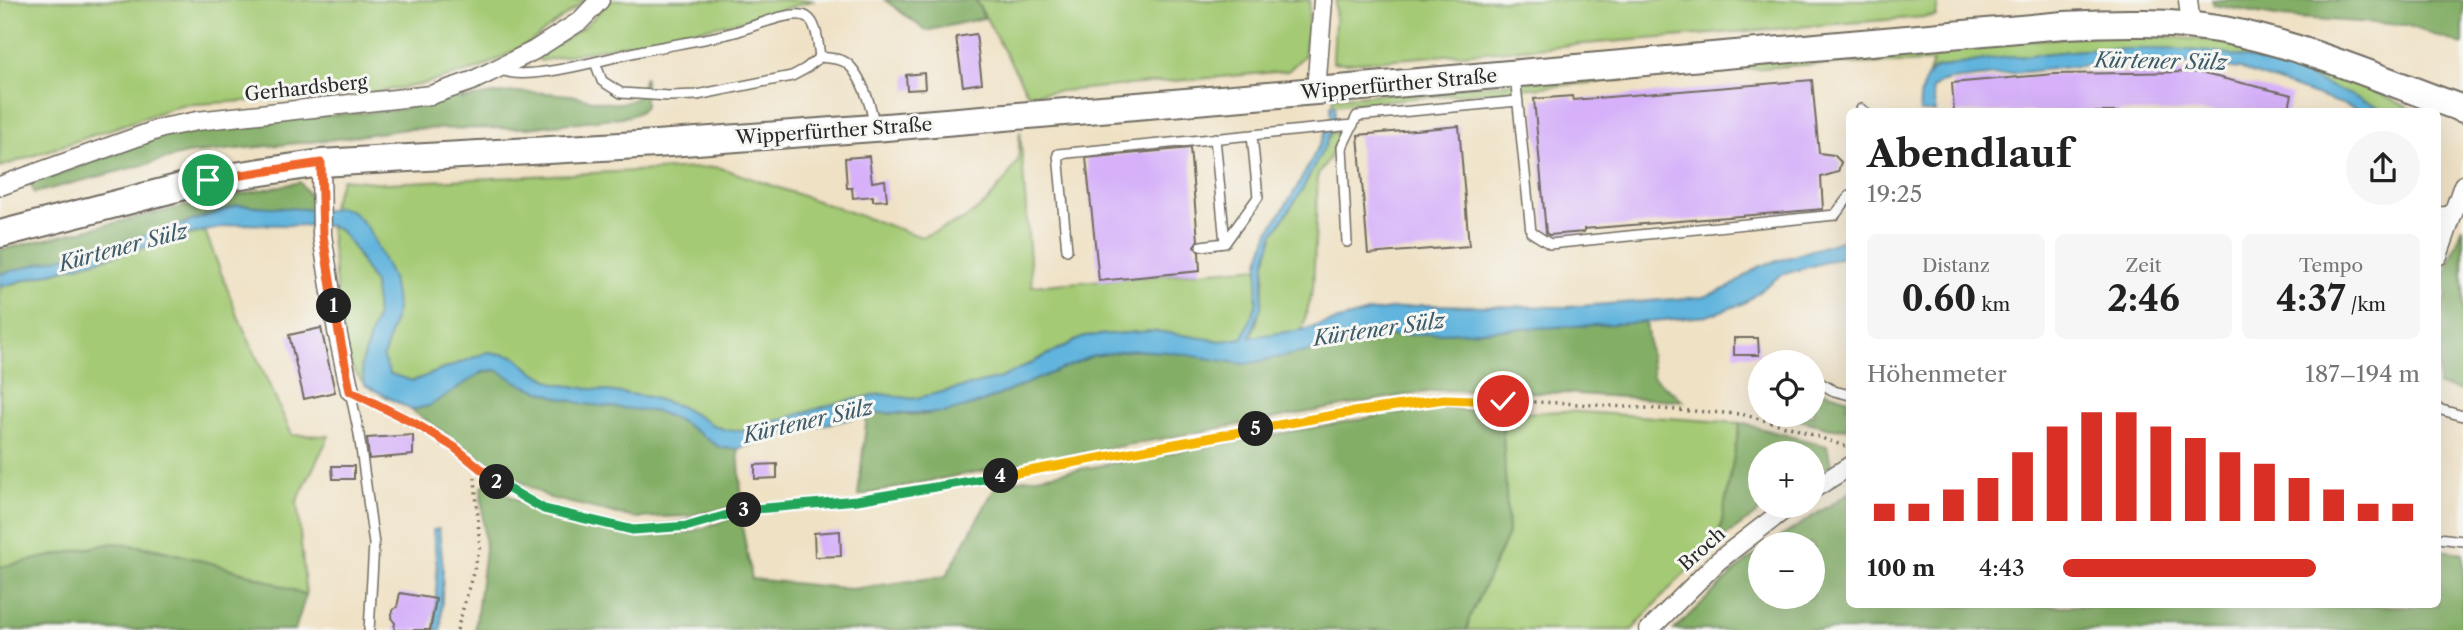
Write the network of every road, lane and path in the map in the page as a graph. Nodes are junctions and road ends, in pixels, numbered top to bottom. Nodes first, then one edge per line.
1 (600, 0) edge
2 (1323, 0) edge
3 (2190, 13) edge
4 (820, 57) junction
5 (596, 62) junction
6 (499, 68) junction
7 (1515, 74) junction
8 (1316, 91) junction
9 (1518, 101) junction
10 (2463, 109) edge
11 (1353, 125) junction
12 (874, 128) junction
13 (1252, 135) junction
14 (1215, 138) junction
15 (321, 163) junction
16 (2463, 185) edge
17 (0, 186) edge
18 (1846, 200) edge
19 (2446, 211) edge
20 (0, 234) edge
21 (2441, 239) edge
22 (1347, 242) dead end
23 (1224, 243) junction
24 (1201, 246) dead end
25 (1066, 250) dead end
26 (1825, 386) edge
27 (350, 391) junction
28 (1846, 394) edge
29 (2441, 410) edge
30 (2463, 416) edge
31 (1846, 447) edge
32 (477, 466) junction
33 (1846, 468) edge
34 (1825, 482) edge
35 (857, 500) joint
36 (1774, 518) edge
37 (2441, 538) edge
38 (2463, 541) edge
39 (369, 630) edge
40 (457, 630) edge
41 (1649, 630) edge

1 - 6 street, Gerhardsberg
2 - 8 street
3 - 7 main road, Wipperfürther Straße
3 - 10 main road, Wipperfürther Straße
4 - 5 lane
4 - 5 lane
4 - 12 lane
5 - 6 lane
6 - 17 street, Gerhardsberg
7 - 8 main road, Wipperfürther Straße
7 - 9 lane
8 - 12 main road, Wipperfürther Straße
9 - 11 lane
9 - 18 lane
11 - 13 lane
11 - 22 lane
12 - 15 main road, Wipperfürther Straße
13 - 14 lane
13 - 23 lane
14 - 23 lane
14 - 25 lane
15 - 20 main road, Wipperfürther Straße
15 - 27 street
16 - 19 street
19 - 21 street
23 - 24 lane
26 - 28 lane
27 - 32 lane
27 - 39 lane
29 - 30 lane
31 - 35 path
32 - 35 lane
32 - 40 path
33 - 34 street
36 - 41 street, Broch
37 - 38 lane

